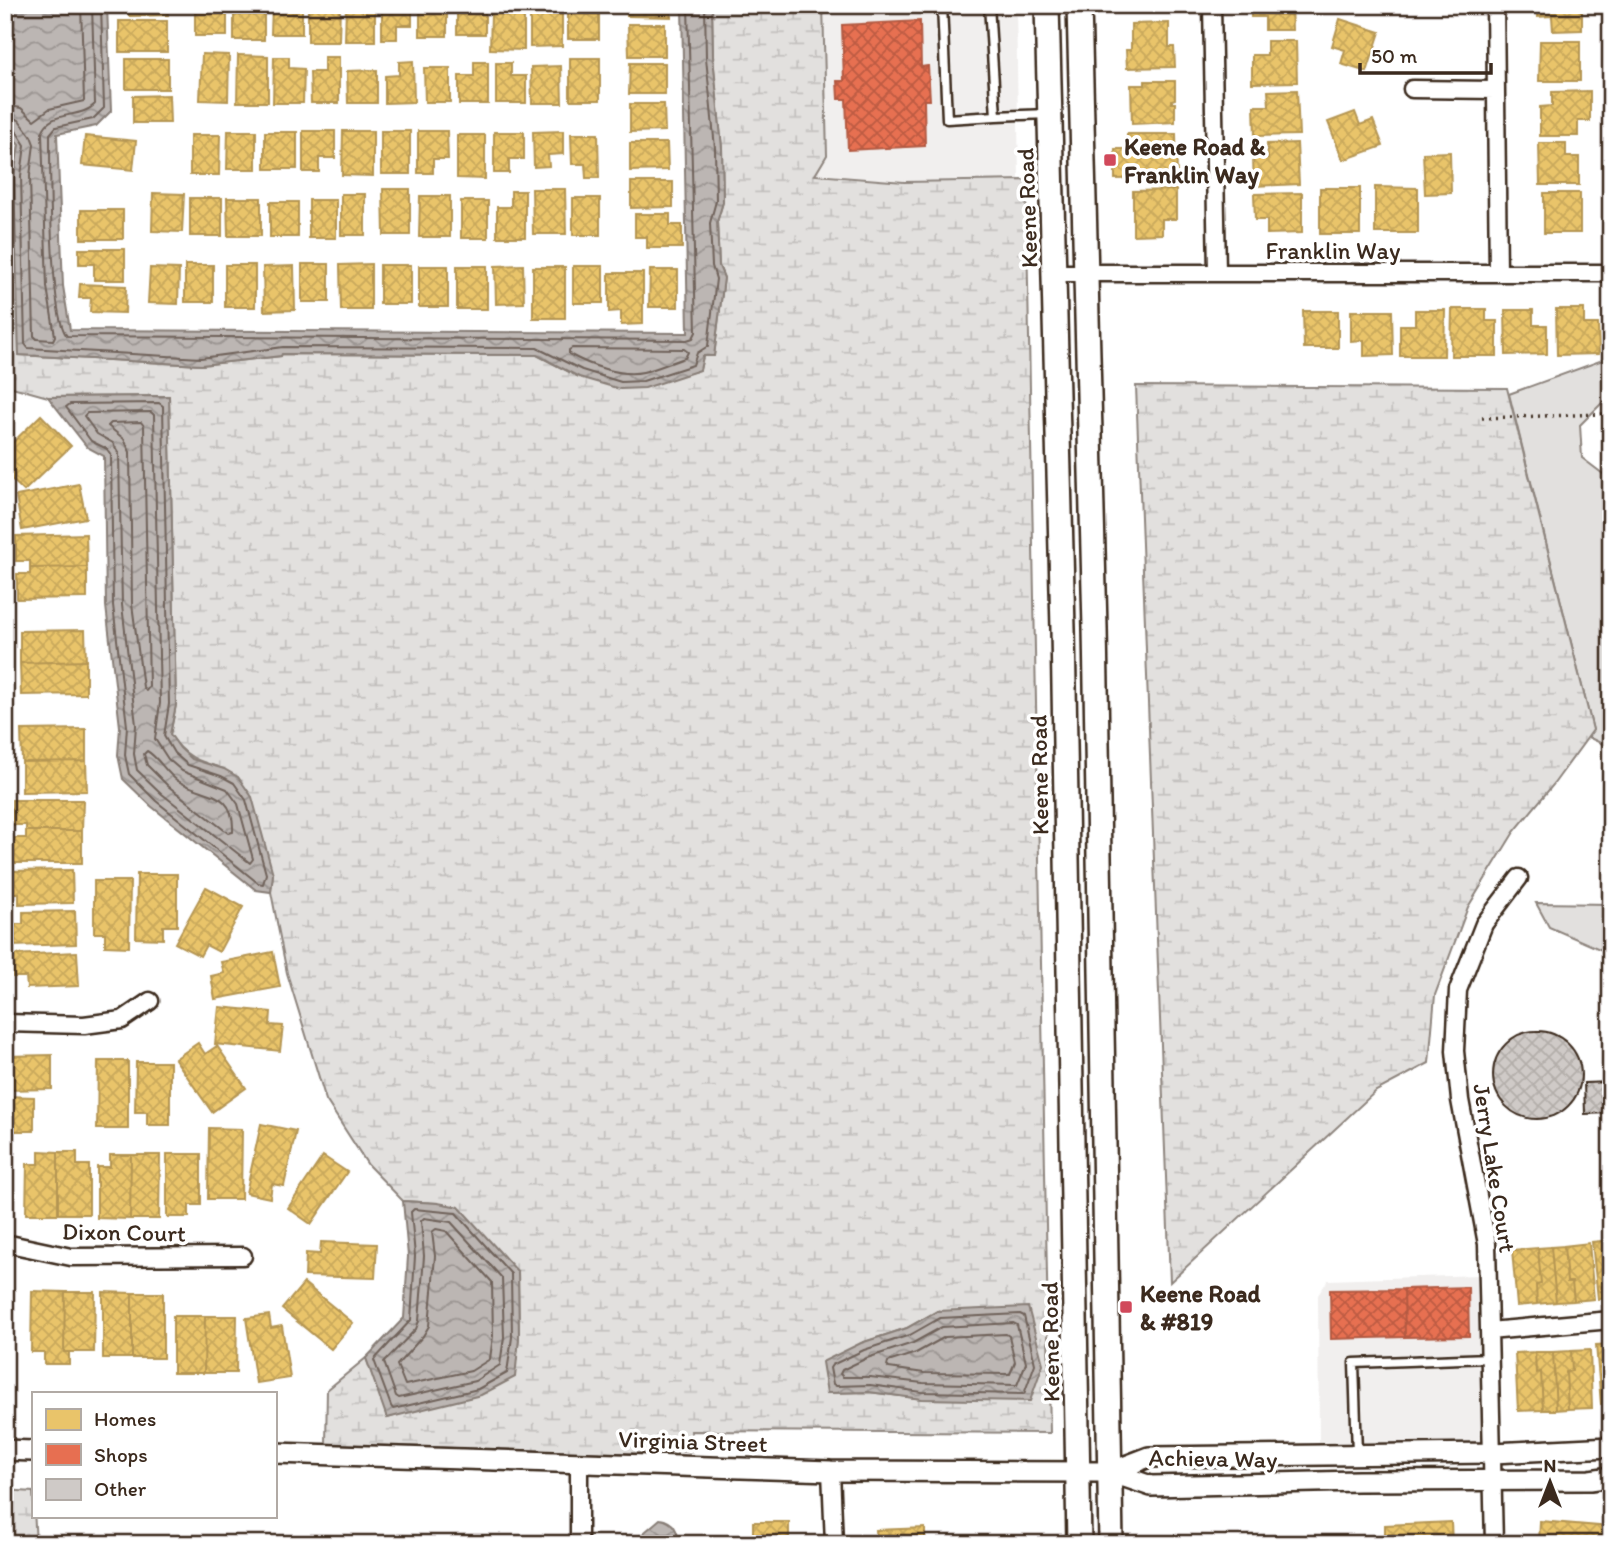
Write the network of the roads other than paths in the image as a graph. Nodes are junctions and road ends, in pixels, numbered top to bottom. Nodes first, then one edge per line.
1 (942, 5) edge
2 (989, 5) edge
3 (1047, 5) edge
4 (1079, 5) edge
5 (1212, 5) edge
6 (1495, 5) edge
7 (1412, 89) dead end
8 (1495, 90) junction
9 (1050, 113) junction
10 (996, 116) junction
11 (1055, 272) junction
12 (1086, 272) junction
13 (1217, 272) junction
14 (1498, 273) junction
15 (1611, 273) edge
16 (1519, 878) dead end
17 (150, 1001) dead end
18 (5, 1023) edge
19 (5, 1243) edge
20 (243, 1256) dead end
21 (1611, 1320) edge
22 (1489, 1331) junction
23 (1489, 1358) junction
24 (1611, 1447) edge
25 (5, 1450) edge
26 (32, 1451) edge
27 (1493, 1452) junction
28 (276, 1453) edge
29 (1357, 1454) junction
30 (579, 1462) junction
31 (831, 1471) junction
32 (1079, 1472) junction
33 (1110, 1472) junction
34 (1611, 1477) edge
35 (1494, 1482) junction
36 (579, 1544) edge
37 (834, 1544) edge
38 (1079, 1544) edge
39 (1111, 1544) edge
40 (1494, 1544) edge

1 - 10 lane
2 - 10 lane
3 - 9 main road, Keene Road
4 - 12 main road
5 - 13 street
6 - 8 street
7 - 8 street
8 - 14 street
9 - 10 lane
9 - 11 main road, Keene Road
11 - 12 street, Franklin Way
11 - 32 main road, Keene Road
12 - 13 street, Franklin Way
12 - 33 main road
13 - 14 street, Franklin Way
14 - 15 street, Franklin Way
16 - 22 street, Jerry Lake Court
17 - 18 street
19 - 20 street, Dixon Court
21 - 22 street
22 - 23 street, Jerry Lake Court
23 - 27 street, Jerry Lake Court
23 - 29 lane
24 - 27 street, Achieva Way
25 - 26 street
27 - 29 street, Achieva Way
27 - 35 street, Jerry Lake Court
28 - 30 street, Virginia Street
29 - 33 street, Achieva Way
30 - 31 street, Virginia Street
30 - 36 street
31 - 32 street, Virginia Street
31 - 37 street
32 - 33 street, Virginia Street
32 - 38 main road, Keene Road
33 - 35 street, Achieva Way
33 - 39 main road
34 - 35 street, Achieva Way
35 - 40 street, Jerry Lake Court

